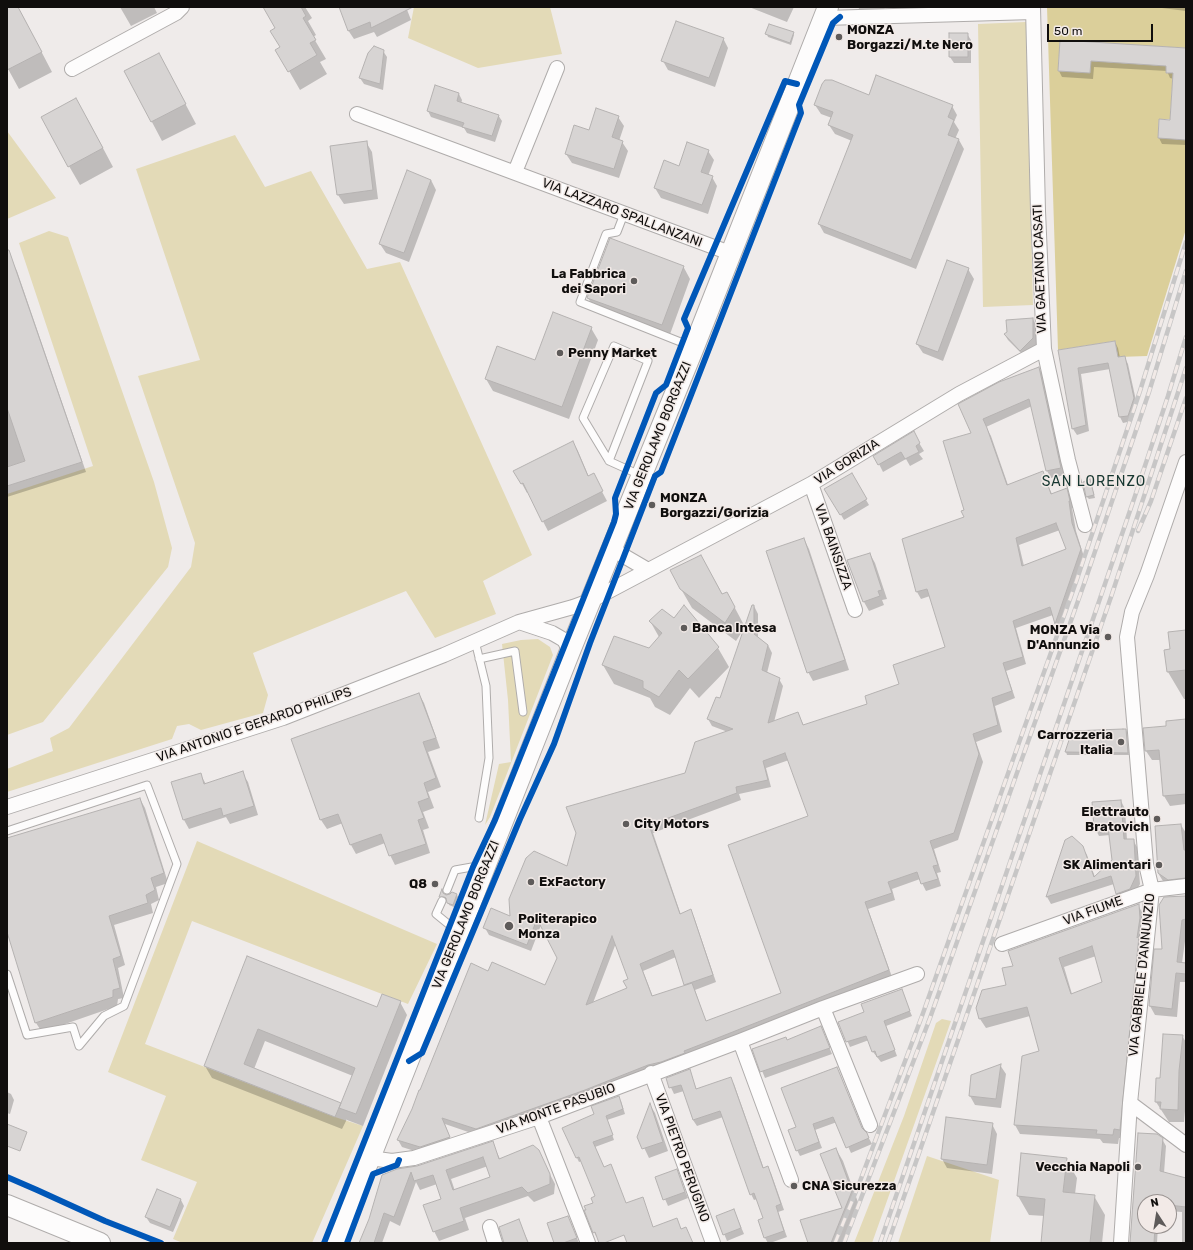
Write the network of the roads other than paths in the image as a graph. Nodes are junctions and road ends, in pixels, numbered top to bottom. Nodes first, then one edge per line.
1 (182, 7) edge
2 (1034, 9) edge
3 (826, 12) edge
4 (557, 68) dead end
5 (72, 69) dead end
6 (357, 114) dead end
7 (515, 172) junction
8 (624, 214) junction
9 (730, 253) junction
10 (694, 347) junction
11 (1044, 348) junction
12 (609, 461) junction
13 (1186, 462) edge
14 (642, 476) junction
15 (811, 484) junction
16 (1085, 525) dead end
17 (612, 549) junction
18 (648, 570) junction
19 (592, 600) junction
20 (855, 610) dead end
21 (519, 622) junction
22 (475, 641) junction
23 (570, 650) junction
24 (480, 658) junction
25 (523, 712) dead end
26 (7, 807) edge
27 (479, 818) dead end
28 (7, 830) edge
29 (486, 865) junction
30 (1186, 886) edge
31 (447, 890) dead end
32 (1152, 890) junction
33 (442, 901) dead end
34 (459, 933) junction
35 (1002, 944) dead end
36 (7, 974) edge
37 (917, 974) dead end
38 (823, 1008) junction
39 (740, 1041) junction
40 (651, 1074) junction
41 (1130, 1103) junction
42 (539, 1117) junction
43 (870, 1126) dead end
44 (1186, 1145) edge
45 (370, 1158) junction
46 (791, 1180) dead end
47 (7, 1205) edge
48 (490, 1227) dead end
49 (91, 1241) edge
50 (334, 1243) edge
51 (495, 1243) edge
52 (588, 1243) edge
53 (713, 1243) edge
54 (1120, 1243) edge

1 - 5 street
2 - 3 street
2 - 11 street, VIA GAETANO CASATI
3 - 9 main road, VIA GEROLAMO BORGAZZI
4 - 7 street
6 - 7 street, VIA LAZZARO SPALLANZANI
7 - 8 street, VIA LAZZARO SPALLANZANI
8 - 9 street, VIA LAZZARO SPALLANZANI
8 - 10 lane
9 - 10 main road, VIA GEROLAMO BORGAZZI
10 - 14 main road, VIA GEROLAMO BORGAZZI
11 - 15 street, VIA GORIZIA
11 - 16 street, VIA GAETANO CASATI
12 - 12 lane
12 - 14 lane
13 - 32 street, VIA GABRIELE D'ANNUNZIO
14 - 17 main road, VIA GEROLAMO BORGAZZI
15 - 18 street, VIA GORIZIA
15 - 20 street, VIA BAINSIZZA
17 - 18 street
17 - 19 main road, VIA GEROLAMO BORGAZZI
18 - 19 street, VIA GORIZIA
19 - 21 street, VIA ANTONIO E GERARDO PHILIPS
19 - 23 main road, VIA GEROLAMO BORGAZZI
21 - 22 street, VIA ANTONIO E GERARDO PHILIPS
21 - 23 street
22 - 24 lane
22 - 26 street, VIA ANTONIO E GERARDO PHILIPS
23 - 29 main road, VIA GEROLAMO BORGAZZI
24 - 25 lane
24 - 27 lane
28 - 36 lane
29 - 31 lane
29 - 34 main road, VIA GEROLAMO BORGAZZI
30 - 32 street, VIA FIUME
32 - 35 street, VIA FIUME
32 - 41 street, VIA GABRIELE D'ANNUNZIO
33 - 34 lane
34 - 45 main road, VIA GEROLAMO BORGAZZI
37 - 38 street, VIA MONTE PASUBIO
38 - 39 street, VIA MONTE PASUBIO
38 - 43 street
39 - 40 street, VIA MONTE PASUBIO
39 - 46 street
40 - 42 street, VIA MONTE PASUBIO
40 - 53 street, VIA PIETRO PERUGINO
41 - 44 street
41 - 54 street, VIA GABRIELE D'ANNUNZIO
42 - 45 street, VIA MONTE PASUBIO
42 - 52 street
45 - 50 main road, VIA GEROLAMO BORGAZZI
47 - 49 main road
48 - 51 street

